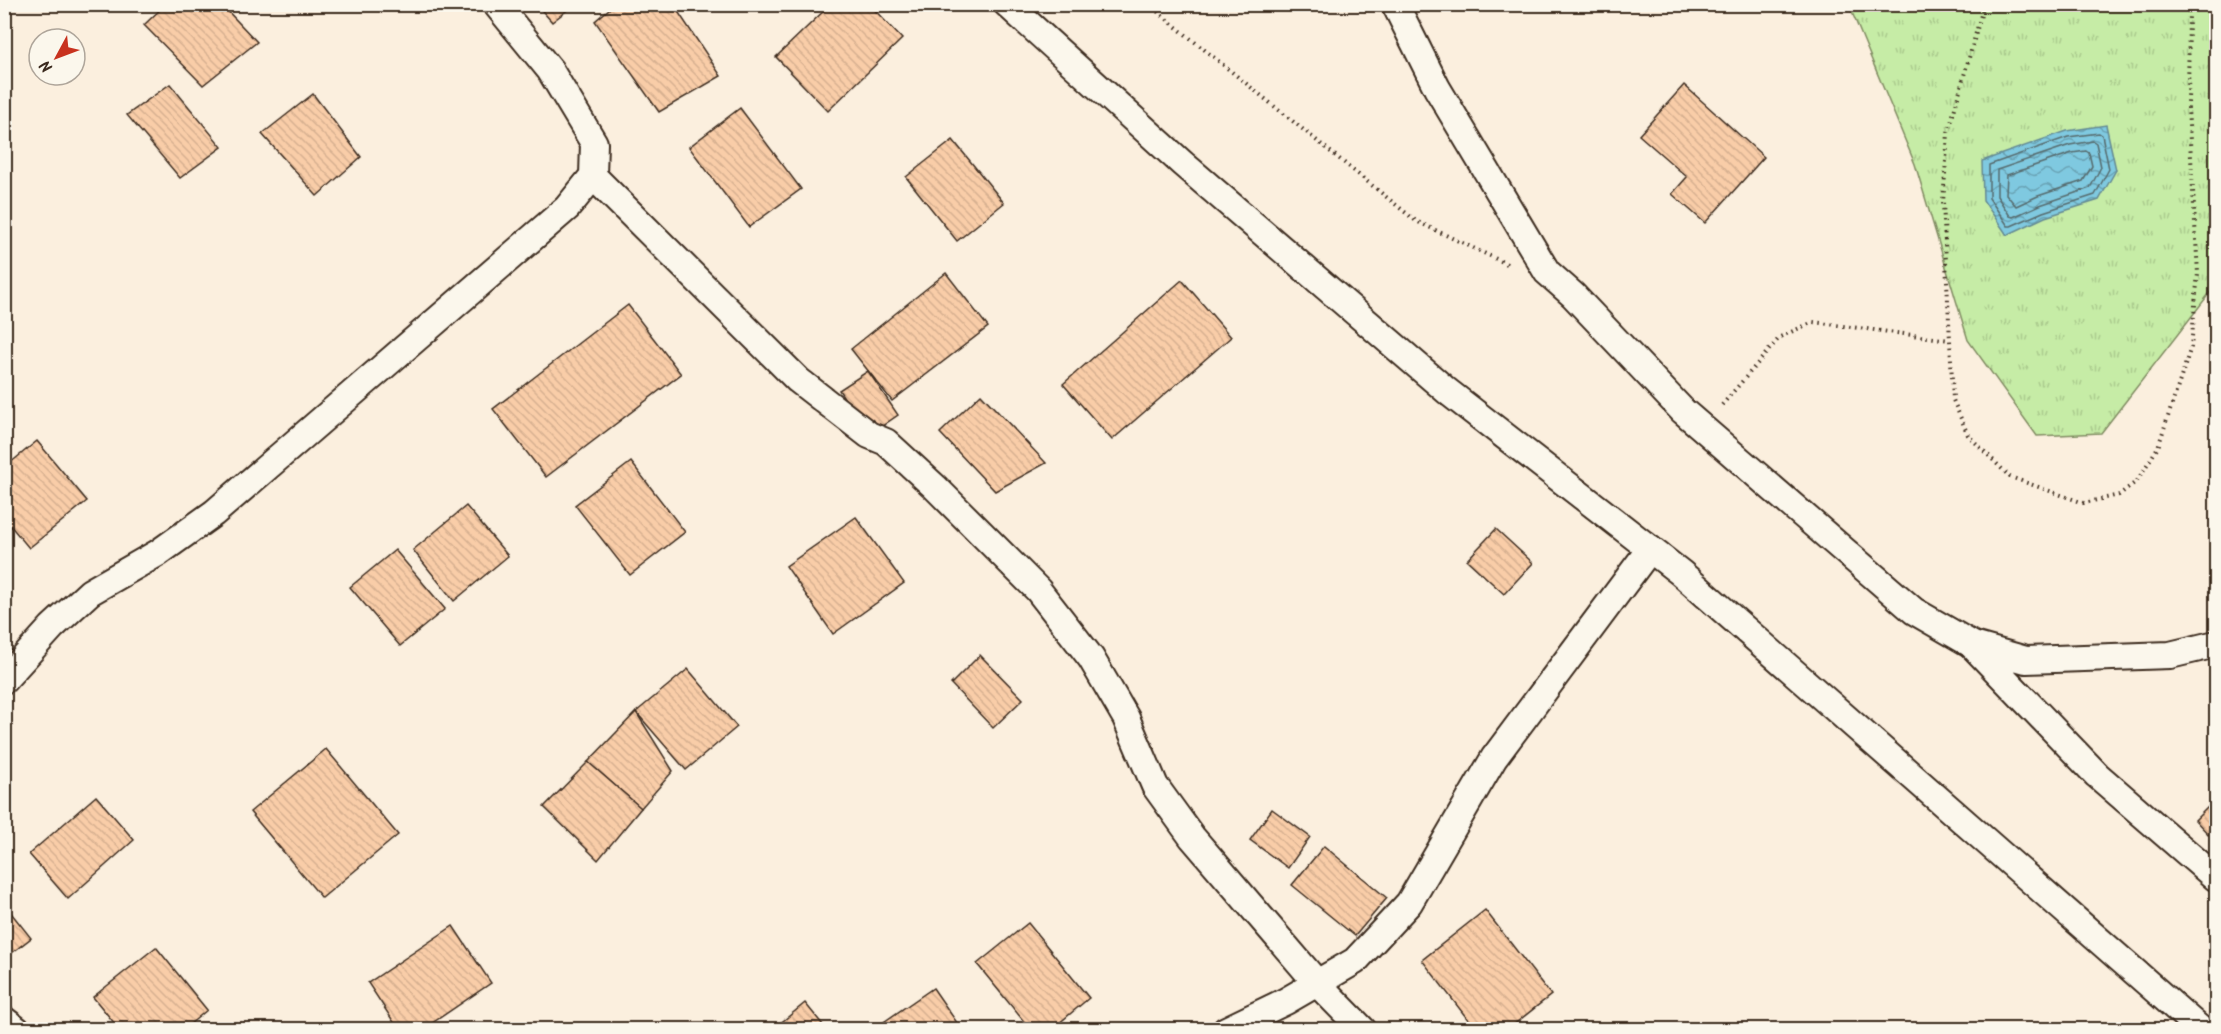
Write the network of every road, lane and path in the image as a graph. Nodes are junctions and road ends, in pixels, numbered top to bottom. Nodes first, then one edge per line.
1 (496, 4) edge
2 (1007, 4) edge
3 (1148, 4) edge
4 (1395, 4) edge
5 (1984, 4) edge
6 (2189, 4) edge
7 (593, 176) junction
8 (1510, 266) dead end
9 (1950, 340) junction
10 (1703, 428) junction
11 (1650, 549) junction
12 (2217, 644) edge
13 (1973, 645) junction
14 (4, 680) edge
15 (2217, 878) edge
16 (1317, 983) junction
17 (4, 1020) edge
18 (17, 1029) edge
19 (1226, 1029) edge
20 (1363, 1029) edge
21 (2201, 1029) edge

1 - 7 street
2 - 11 street
3 - 8 path
4 - 10 street
5 - 9 path
6 - 9 path
7 - 14 street
7 - 16 street
9 - 10 path
10 - 13 street
11 - 16 street
11 - 21 street
12 - 13 street
13 - 15 street
16 - 19 street
16 - 20 street
17 - 18 street

